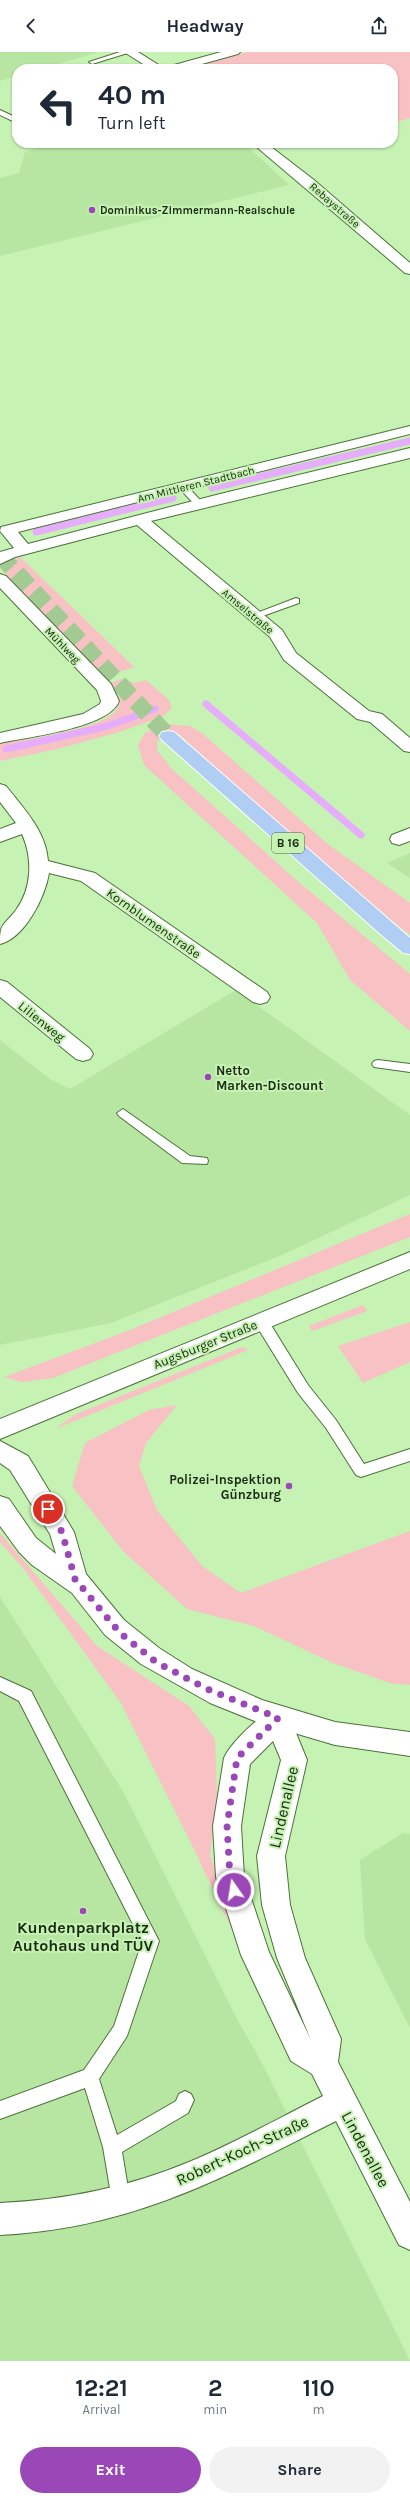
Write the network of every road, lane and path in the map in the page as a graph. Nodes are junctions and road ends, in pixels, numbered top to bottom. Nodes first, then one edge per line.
1 (129, 52) edge
2 (234, 52) edge
3 (92, 62) dead end
4 (150, 64) edge
5 (190, 64) edge
6 (0, 112) edge
7 (12, 118) edge
8 (264, 148) edge
9 (410, 270) edge
10 (410, 430) edge
11 (410, 452) edge
12 (395, 456) junction
13 (410, 468) edge
14 (183, 487) junction
15 (199, 504) junction
16 (140, 520) junction
17 (26, 550) junction
18 (0, 559) edge
19 (0, 579) edge
20 (296, 601) dead end
21 (254, 616) junction
22 (168, 736) tunnel mouth
23 (0, 738) edge
24 (410, 747) edge
25 (0, 790) edge
26 (27, 826) junction
27 (0, 836) edge
28 (40, 866) junction
29 (0, 938) edge
30 (410, 948) edge
31 (0, 987) edge
32 (260, 997) dead end
33 (83, 1054) dead end
34 (378, 1064) dead end
35 (410, 1068) edge
36 (123, 1112) dead end
37 (202, 1161) dead end
38 (410, 1260) edge
39 (260, 1320) junction
40 (0, 1429) edge
41 (0, 1451) edge
42 (410, 1455) edge
43 (0, 1506) edge
44 (75, 1579) junction
45 (0, 1684) edge
46 (278, 1718) junction
47 (410, 1744) edge
48 (323, 2064) junction
49 (90, 2077) junction
50 (185, 2100) dead end
51 (341, 2103) junction
52 (0, 2110) edge
53 (112, 2147) junction
54 (121, 2200) junction
55 (0, 2220) edge
56 (410, 2234) edge

1 - 3 lane
1 - 4 street
2 - 5 street
6 - 7 lane
8 - 9 street, Rebaystraße
10 - 14 street, Am Mittleren Stadtbach
11 - 12 street, Am Mittleren Stadtbach
12 - 13 street
12 - 15 street, Am Mittleren Stadtbach
14 - 15 lane
14 - 17 street, Am Mittleren Stadtbach
15 - 16 street, Am Mittleren Stadtbach
16 - 17 street, Am Mittleren Stadtbach
16 - 21 street, Amselstraße
17 - 18 street, Am Mittleren Stadtbach
19 - 23 street, Mühlweg
20 - 21 lane
21 - 24 street, Amselstraße
22 - 30 main road, B 16
25 - 26 street
26 - 27 street
26 - 28 street
28 - 29 street
28 - 32 street, Kornblumenstraße
31 - 33 street, Lilienweg
34 - 35 lane
36 - 37 lane
38 - 39 street, Augsburger Straße
39 - 40 street, Augsburger Straße
39 - 42 lane
41 - 44 street
43 - 44 street
44 - 46 street
45 - 49 lane
46 - 47 street
46 - 48 street, Lindenallee
46 - 48 street
48 - 51 street, Lindenallee
49 - 52 lane
49 - 53 lane
50 - 53 lane
51 - 54 street, Robert-Koch-Straße
51 - 56 street, Lindenallee
53 - 54 lane
54 - 55 street, Robert-Koch-Straße

